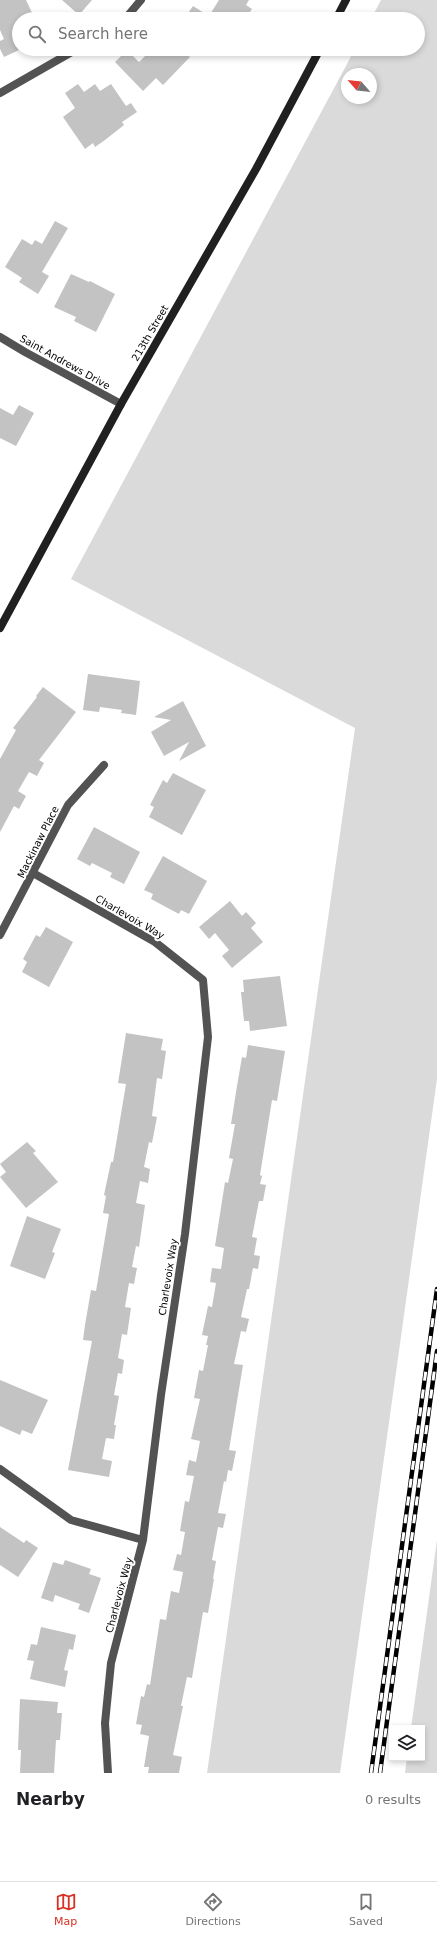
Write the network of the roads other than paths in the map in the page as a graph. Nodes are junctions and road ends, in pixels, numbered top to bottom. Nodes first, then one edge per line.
1 (141, 0) edge
2 (346, 0) edge
3 (131, 12) edge
4 (340, 12) edge
5 (65, 56) edge
6 (316, 56) edge
7 (0, 93) edge
8 (0, 337) edge
9 (121, 404) junction
10 (0, 628) edge
11 (104, 765) dead end
12 (33, 873) junction
13 (0, 935) edge
14 (0, 1469) edge
15 (144, 1540) junction
16 (108, 1773) edge

1 - 3 street
2 - 4 street
5 - 7 street
6 - 9 street, 213th Street
8 - 9 street, Saint Andrews Drive
9 - 10 street, 213th Street
11 - 12 street, Mackinaw Place
12 - 13 street, Mackinaw Place
12 - 15 street, Charlevoix Way
14 - 15 street
15 - 16 street, Charlevoix Way

